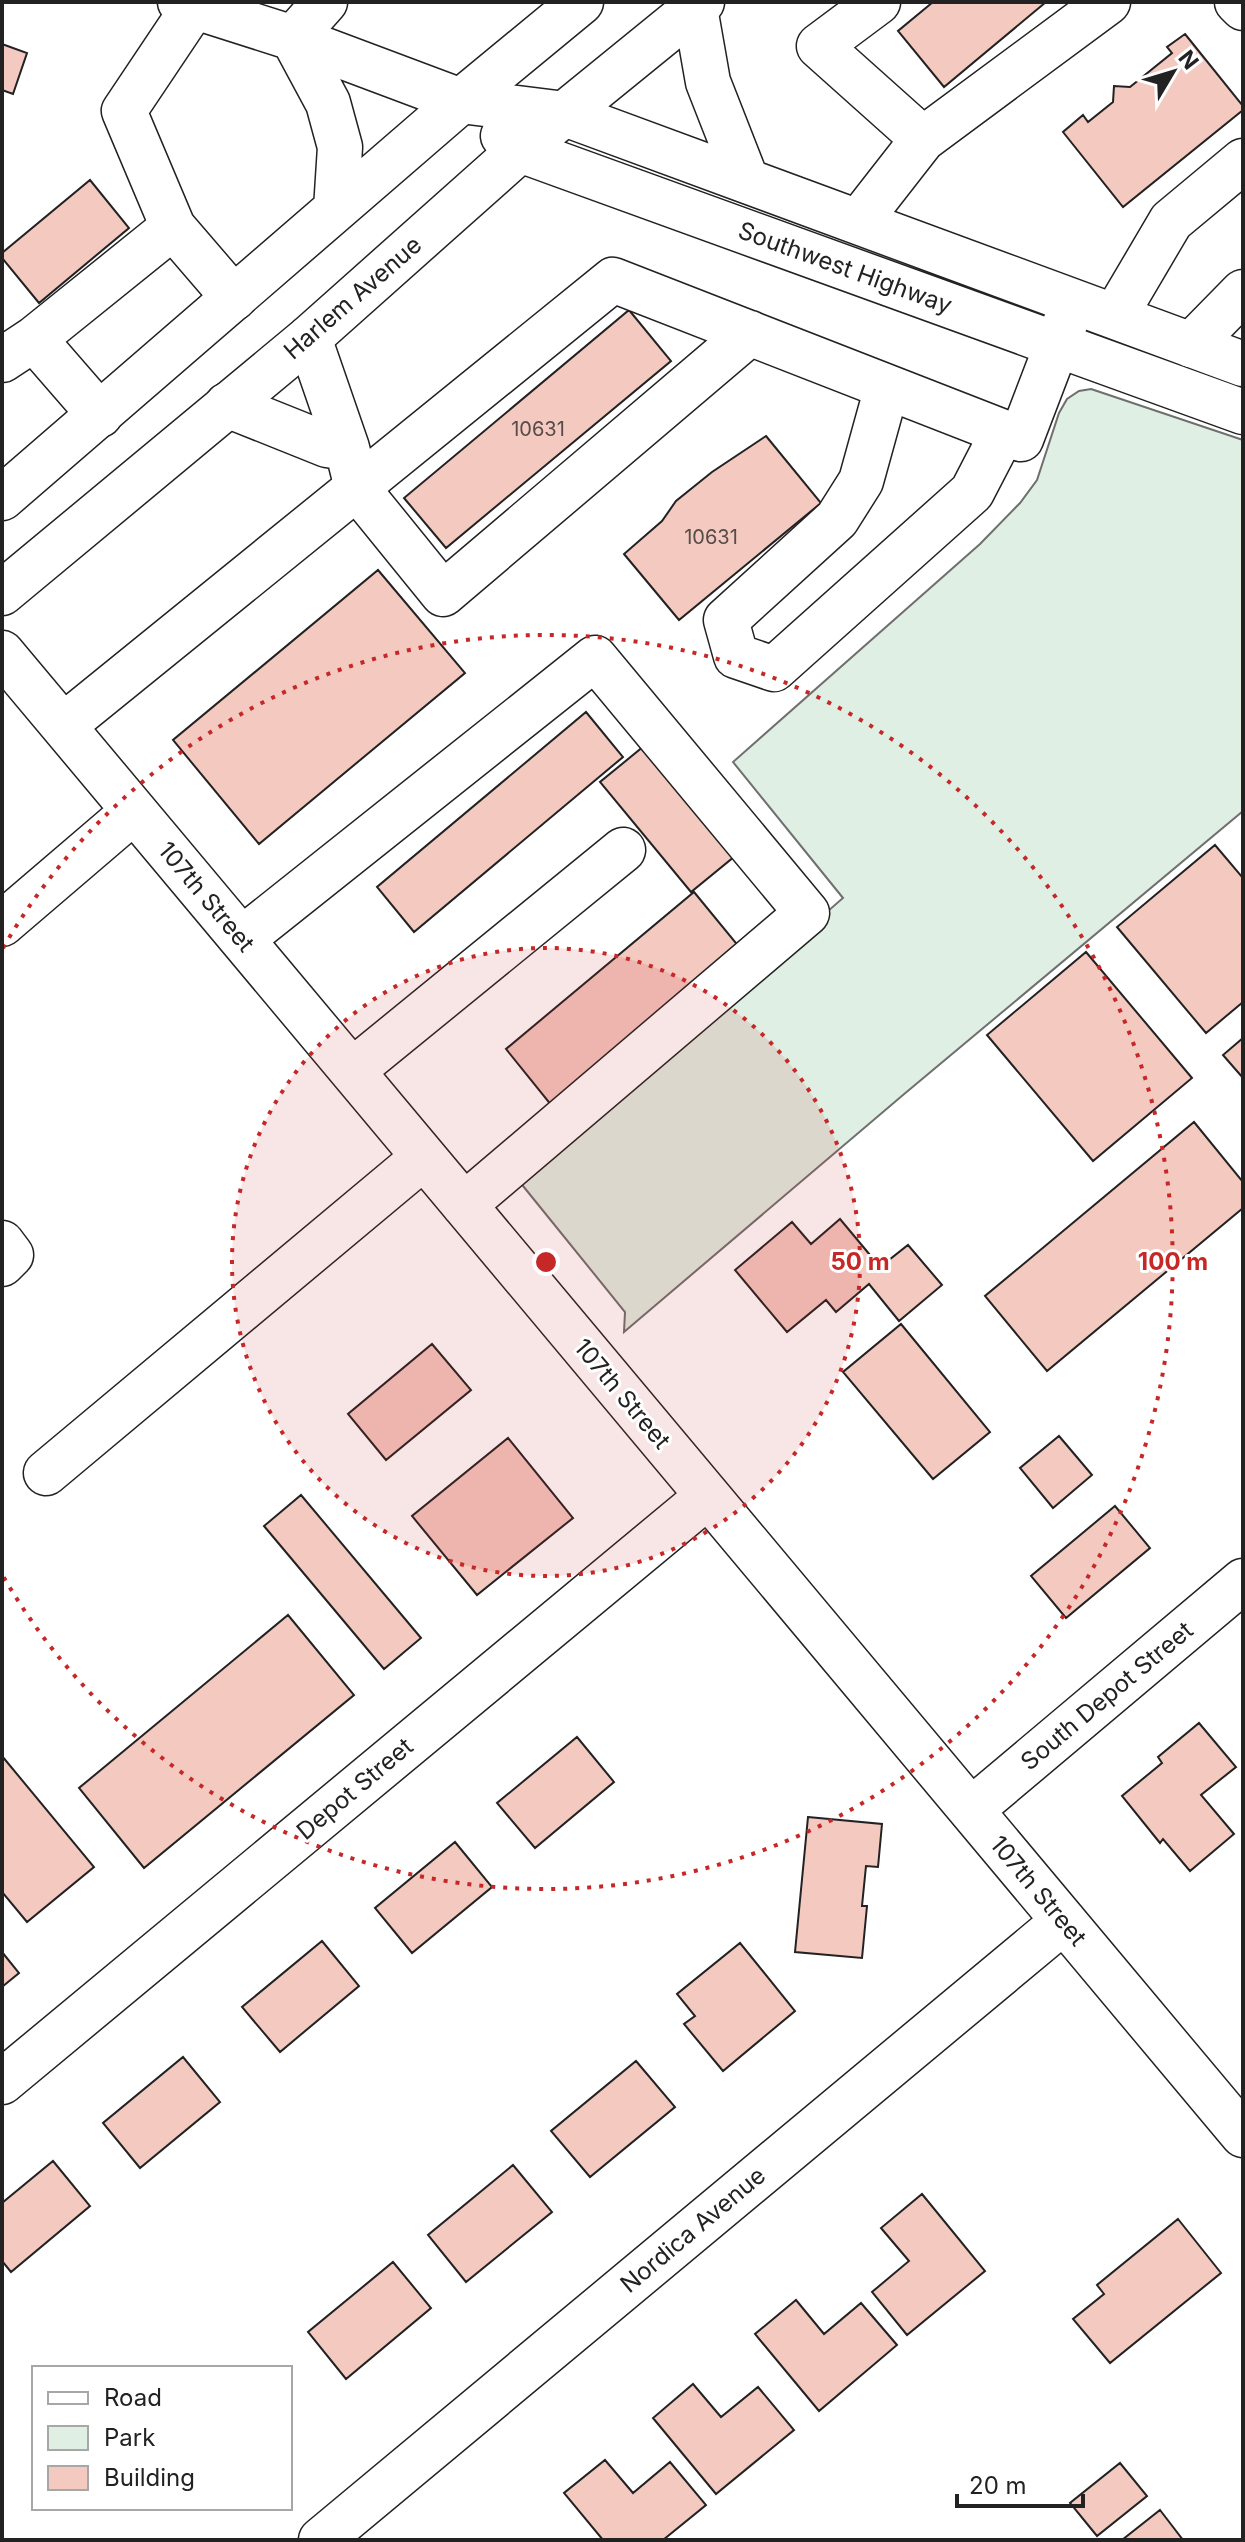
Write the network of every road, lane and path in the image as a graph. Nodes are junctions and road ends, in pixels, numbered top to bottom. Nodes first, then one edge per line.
1 (325, 2) edge
2 (581, 2) edge
3 (878, 2) edge
4 (1108, 2) edge
5 (1237, 2) edge
6 (190, 4) edge
7 (699, 5) edge
8 (1243, 8) edge
9 (293, 38) junction
10 (461, 101) junction
11 (565, 114) junction
12 (923, 139) junction
13 (520, 150) junction
14 (1243, 161) edge
15 (746, 179) junction
16 (336, 209) junction
17 (859, 221) junction
18 (173, 227) junction
19 (1243, 292) edge
20 (234, 298) junction
21 (1074, 301) junction
22 (1115, 316) junction
23 (750, 333) junction
24 (309, 338) junction
25 (1057, 345) junction
26 (1191, 345) junction
27 (18, 349) edge
28 (1243, 364) edge
29 (887, 387) junction
30 (227, 405) junction
31 (1243, 412) edge
32 (100, 415) junction
33 (1003, 432) junction
34 (352, 468) junction
35 (2, 498) edge
36 (2, 593) edge
37 (2, 653) edge
38 (63, 726) junction
39 (134, 811) junction
40 (623, 850) dead end
41 (2, 924) edge
42 (242, 939) junction
43 (352, 1071) junction
44 (424, 1157) junction
45 (464, 1205) junction
46 (2, 1243) edge
47 (2, 1264) edge
48 (46, 1473) dead end
49 (708, 1496) junction
50 (1243, 1581) edge
51 (971, 1810) junction
52 (1064, 1921) junction
53 (2, 2082) edge
54 (1243, 2135) edge
55 (321, 2540) edge

1 - 9 street
2 - 10 street
3 - 12 street
4 - 12 street
5 - 8 street
6 - 9 street, Southwest Highway
6 - 18 street
7 - 11 street, Harlem Avenue
7 - 15 street
9 - 10 street, Southwest Highway
9 - 16 street
10 - 11 street, Southwest Highway
10 - 13 street, Southwest Highway
10 - 16 street
11 - 13 street, Harlem Avenue
11 - 15 street, Southwest Highway
12 - 17 street
13 - 24 street, Harlem Avenue
13 - 25 street, Southwest Highway
14 - 22 street
15 - 17 street, Southwest Highway
16 - 20 street
17 - 21 street, Southwest Highway
18 - 20 street
18 - 27 street
19 - 26 street
20 - 32 street
21 - 22 street, Southwest Highway
21 - 25 street
22 - 26 street, Southwest Highway
23 - 29 street
23 - 34 street
23 - 34 street
24 - 30 street, Harlem Avenue
24 - 34 street
25 - 31 street, Southwest Highway
25 - 33 street
26 - 28 street, Southwest Highway
27 - 32 street
29 - 33 street
29 - 33 street
30 - 34 street
30 - 36 street, Harlem Avenue
32 - 35 street
34 - 38 street
37 - 38 street, 107th Street
38 - 39 street, 107th Street
39 - 41 street
39 - 42 street, 107th Street
40 - 43 street
42 - 43 street, 107th Street
42 - 45 street
43 - 44 street, 107th Street
44 - 45 street, 107th Street
44 - 48 street
45 - 49 street, 107th Street
46 - 47 street
49 - 51 street, 107th Street
49 - 53 street, Depot Street
50 - 51 street, South Depot Street
51 - 52 street, 107th Street
52 - 54 street, 107th Street
52 - 55 street, Nordica Avenue

